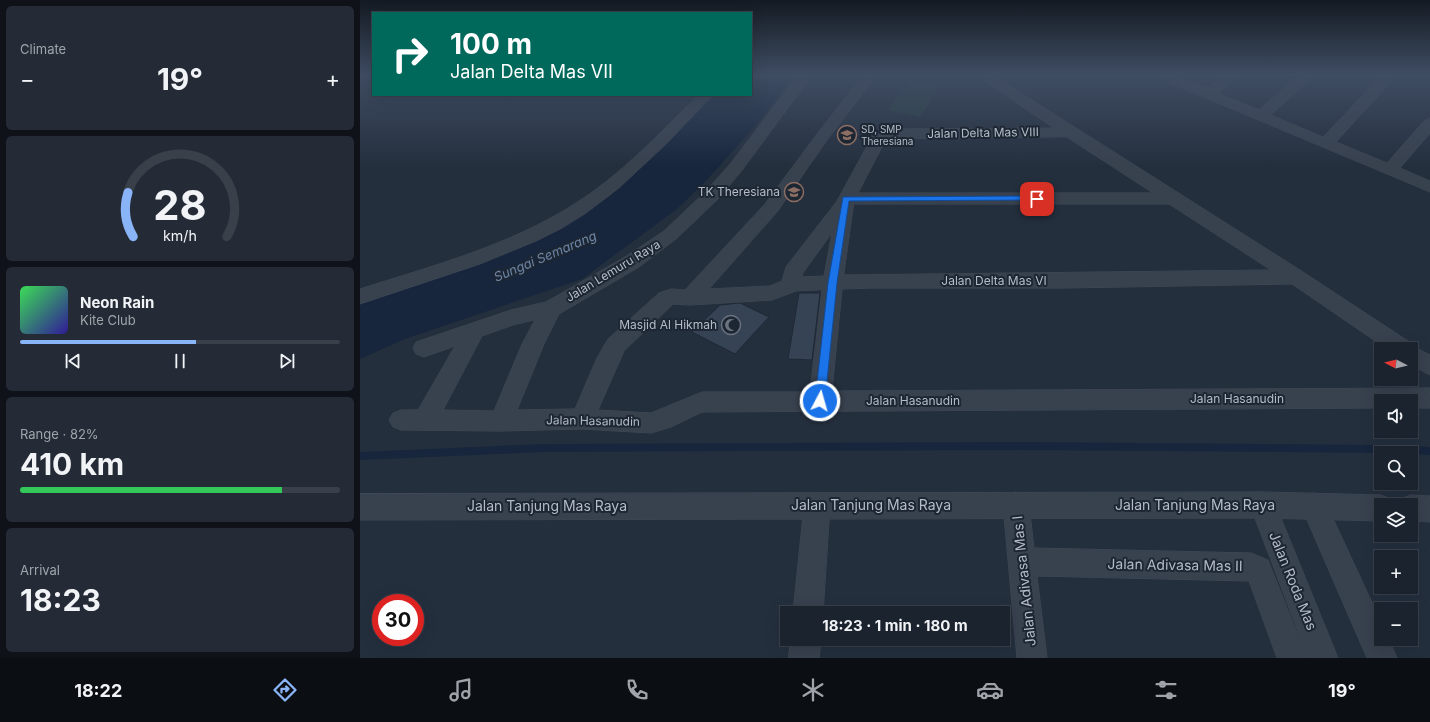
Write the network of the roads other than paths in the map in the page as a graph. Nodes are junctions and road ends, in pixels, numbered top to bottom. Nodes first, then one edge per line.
1 (696, 105) edge
2 (783, 105) edge
3 (847, 105) edge
4 (1029, 105) edge
5 (1234, 105) edge
6 (1274, 105) edge
7 (1362, 105) edge
8 (1261, 116) junction
9 (1430, 123) edge
10 (1072, 132) junction
11 (1326, 143) junction
12 (1390, 170) junction
13 (1430, 187) edge
14 (1174, 198) junction
15 (846, 200) junction
16 (1296, 277) junction
17 (833, 283) junction
18 (794, 284) junction
19 (360, 297) edge
20 (690, 298) junction
21 (550, 309) junction
22 (475, 330) junction
23 (1394, 342) edge
24 (424, 348) dead end
25 (1430, 398) edge
26 (820, 401) junction
27 (582, 418) junction
28 (400, 420) dead end
29 (425, 420) junction
30 (501, 421) junction
31 (1016, 505) junction
32 (1262, 505) junction
33 (817, 506) junction
34 (1314, 506) junction
35 (360, 507) edge
36 (1374, 508) edge
37 (1418, 508) edge
38 (1430, 509) edge
39 (1022, 562) junction
40 (809, 606) edge
41 (805, 646) edge
42 (804, 658) edge
43 (1032, 658) edge
44 (1292, 658) edge
45 (1323, 658) edge
46 (1382, 658) edge

1 - 19 street
2 - 21 street, Jalan Lemuru Raya
3 - 20 street
4 - 10 street
5 - 8 street
6 - 8 street
7 - 11 street
8 - 11 street
9 - 12 street
10 - 14 street
10 - 15 street, Jalan Delta Mas VIII
11 - 12 street
12 - 13 street
14 - 15 street
14 - 16 street
15 - 17 street, Jalan Delta Mas VIII
15 - 18 street
16 - 17 street, Jalan Delta Mas VI
16 - 23 street
17 - 18 street, Jalan Delta Mas VI
17 - 26 street, Jalan Delta Mas VIII
18 - 20 street, Jalan Delta Mas VI
20 - 27 street, Jalan Delta Mas VI
21 - 22 street, Jalan Lemuru Raya
21 - 30 street
22 - 24 street, Jalan Lemuru Raya
22 - 29 street
25 - 26 street, Jalan Hasanudin
26 - 27 street, Jalan Hasanudin
27 - 30 street, Jalan Hasanudin
28 - 29 street, Jalan Hasanudin
29 - 30 street, Jalan Hasanudin
31 - 32 street, Jalan Tanjung Mas Raya
31 - 33 street, Jalan Tanjung Mas Raya
31 - 39 street, Jalan Adivasa Mas I
32 - 34 street, Jalan Tanjung Mas Raya
32 - 45 street, Jalan Roda Mas
33 - 35 street, Jalan Tanjung Mas Raya
33 - 40 street
34 - 36 street, Jalan Tanjung Mas Raya
34 - 46 street
37 - 38 street
39 - 43 street, Jalan Adivasa Mas I
39 - 44 street, Jalan Adivasa Mas II
41 - 42 street

